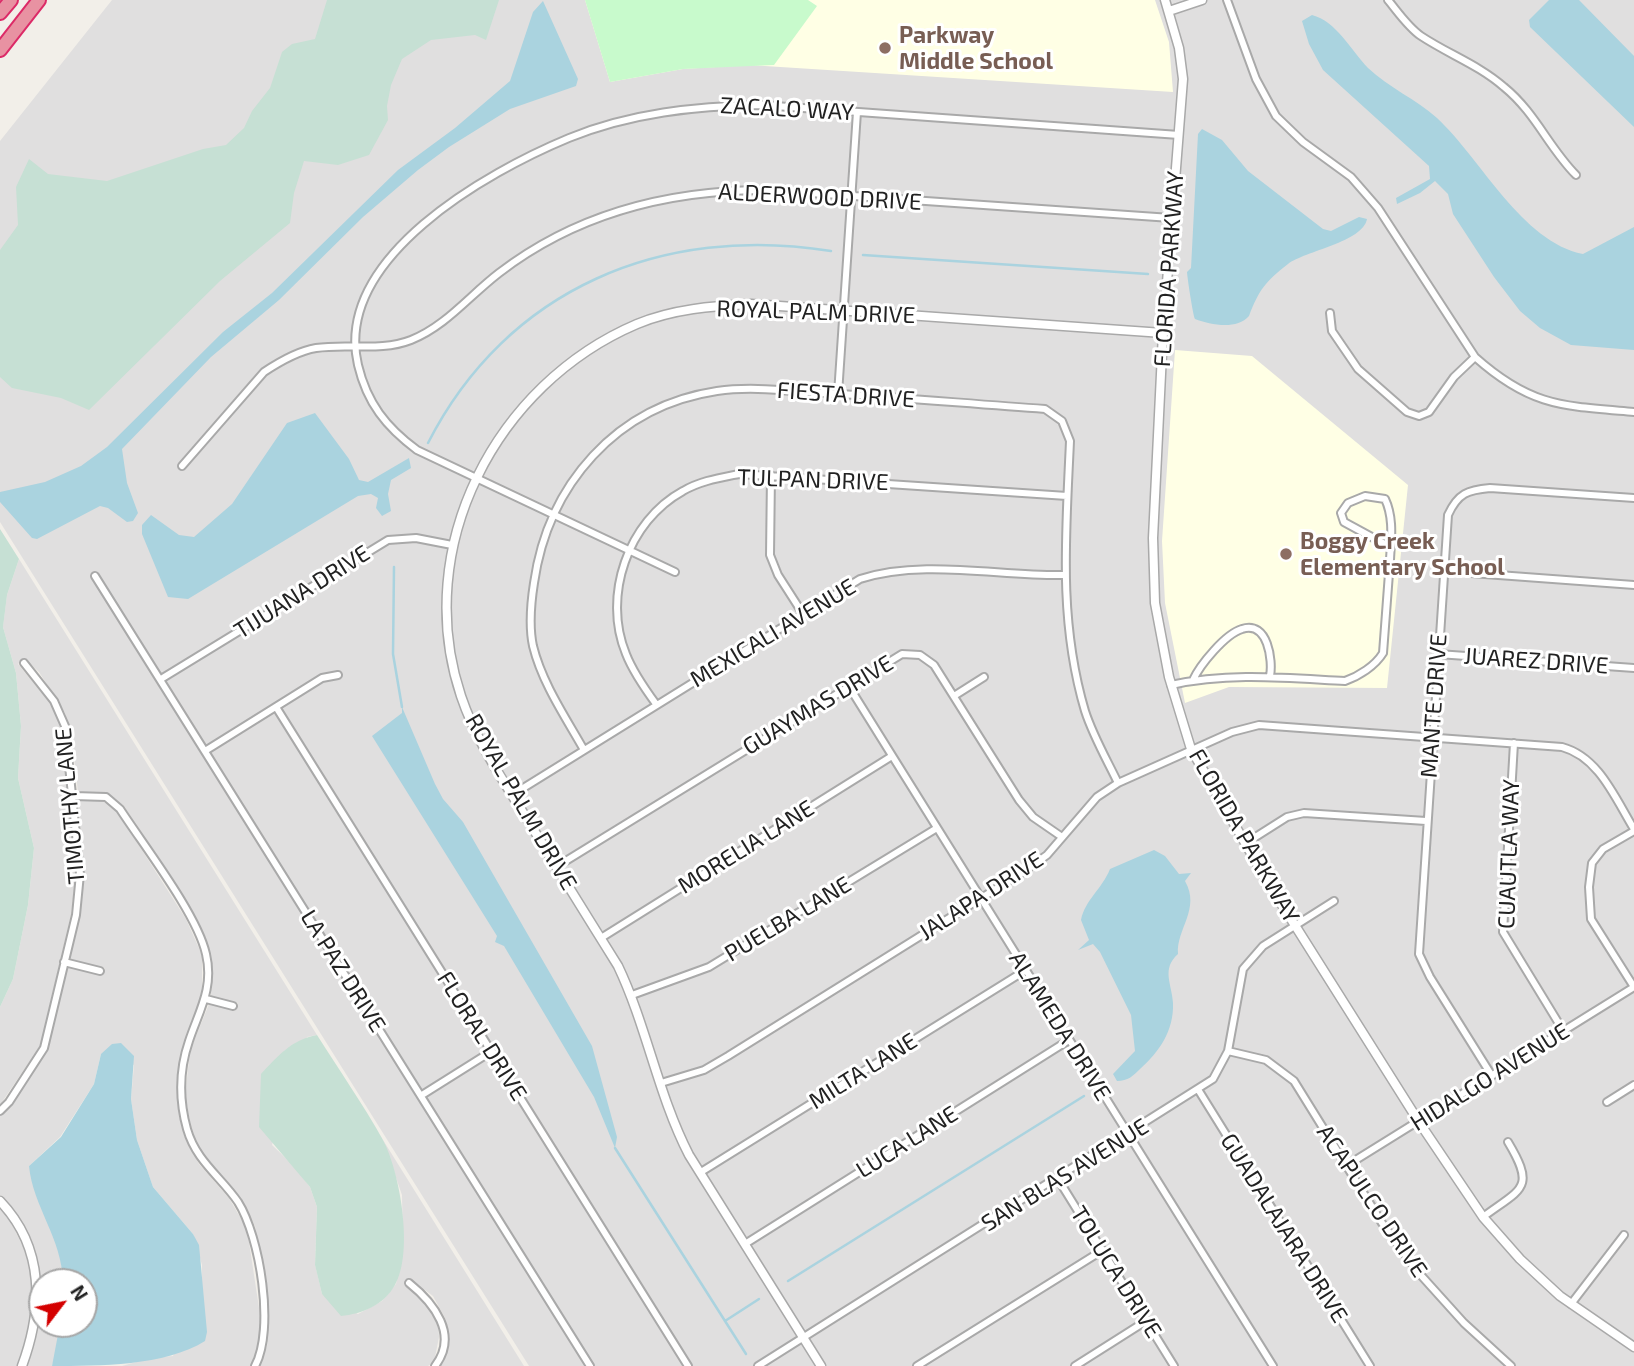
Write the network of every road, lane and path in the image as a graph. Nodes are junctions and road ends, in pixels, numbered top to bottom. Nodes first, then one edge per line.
1 (11, 0) edge
2 (39, 0) edge
3 (1165, 0) edge
4 (1202, 0) edge
5 (1227, 0) edge
6 (1388, 0) edge
7 (1169, 11) junction
8 (0, 13) edge
9 (0, 50) edge
10 (857, 112) junction
11 (1179, 135) junction
12 (1576, 175) dead end
13 (850, 196) junction
14 (1171, 218) junction
15 (843, 311) junction
16 (1330, 313) dead end
17 (1163, 333) junction
18 (354, 347) junction
19 (1475, 358) junction
20 (838, 394) junction
21 (1634, 412) edge
22 (182, 466) dead end
23 (771, 475) junction
24 (475, 477) junction
25 (1067, 496) junction
26 (1634, 498) edge
27 (552, 514) junction
28 (452, 545) junction
29 (1390, 548) junction
30 (628, 551) junction
31 (1444, 571) junction
32 (676, 572) dead end
33 (1063, 575) junction
34 (95, 576) dead end
35 (1634, 585) edge
36 (803, 614) junction
37 (1438, 654) junction
38 (24, 663) dead end
39 (1634, 668) edge
40 (338, 675) dead end
41 (1270, 676) junction
42 (984, 677) dead end
43 (161, 679) junction
44 (1193, 680) junction
45 (848, 685) junction
46 (1171, 685) junction
47 (954, 696) junction
48 (656, 704) junction
49 (276, 707) junction
50 (1432, 738) junction
51 (1514, 743) junction
52 (1191, 749) junction
53 (584, 750) junction
54 (205, 751) junction
55 (892, 756) junction
56 (1118, 783) junction
57 (512, 795) junction
58 (74, 796) junction
59 (1426, 821) junction
60 (937, 828) junction
61 (1634, 830) edge
62 (1062, 837) junction
63 (1246, 844) junction
64 (556, 867) junction
65 (981, 898) junction
66 (1334, 901) dead end
67 (1296, 925) junction
68 (601, 938) junction
69 (64, 962) junction
70 (1026, 970) junction
71 (100, 971) dead end
72 (1634, 987) edge
73 (632, 995) junction
74 (206, 999) junction
75 (233, 1006) dead end
76 (1564, 1032) junction
77 (1069, 1040) junction
78 (492, 1051) junction
79 (1228, 1051) junction
80 (1492, 1076) junction
81 (661, 1083) junction
82 (1634, 1085) edge
83 (1199, 1091) junction
84 (422, 1095) junction
85 (1607, 1102) dead end
86 (0, 1111) edge
87 (1419, 1122) junction
88 (1129, 1135) junction
89 (1508, 1142) dead end
90 (1346, 1166) junction
91 (701, 1172) junction
92 (1058, 1179) junction
93 (0, 1201) edge
94 (1483, 1217) junction
95 (1624, 1235) dead end
96 (745, 1244) junction
97 (1102, 1250) junction
98 (410, 1283) dead end
99 (1571, 1304) junction
100 (1146, 1321) junction
101 (803, 1337) junction
102 (1634, 1347) edge
103 (22, 1366) edge
104 (254, 1366) edge
105 (435, 1366) edge
106 (590, 1366) edge
107 (688, 1366) edge
108 (758, 1366) edge
109 (821, 1366) edge
110 (917, 1366) edge
111 (1075, 1366) edge
112 (1174, 1366) edge
113 (1273, 1366) edge
114 (1370, 1366) edge
115 (1511, 1366) edge

1 - 8 highway
2 - 9 highway
3 - 7 street, FLORIDA PARKWAY
4 - 7 street
5 - 19 street
6 - 12 street
7 - 11 street, FLORIDA PARKWAY
10 - 11 street, ZACALO WAY
10 - 13 street
10 - 18 street, ZACALO WAY
11 - 14 street, FLORIDA PARKWAY
13 - 14 street, ALDERWOOD DRIVE
13 - 15 street
13 - 18 street, ALDERWOOD DRIVE
14 - 17 street, FLORIDA PARKWAY
15 - 17 street, ROYAL PALM DRIVE
15 - 20 street
15 - 24 street, ROYAL PALM DRIVE
16 - 19 street
17 - 46 street, FLORIDA PARKWAY
18 - 22 street, ALDERWOOD DRIVE
18 - 24 street, ZACALO WAY
19 - 21 street
20 - 25 street, FIESTA DRIVE
20 - 27 street, FIESTA DRIVE
23 - 25 street, TULPAN DRIVE
23 - 30 street, TULPAN DRIVE
23 - 36 street
24 - 27 street, ZACALO WAY
24 - 28 street, ROYAL PALM DRIVE
25 - 33 street, FIESTA DRIVE
26 - 31 street, MANTE DRIVE
27 - 30 street, ZACALO WAY
27 - 53 street, FIESTA DRIVE
28 - 43 street, TIJUANA DRIVE
28 - 57 street, ROYAL PALM DRIVE
29 - 29 street
29 - 41 street
30 - 32 street, ZACALO WAY
30 - 48 street, TULPAN DRIVE
31 - 35 street
31 - 37 street, MANTE DRIVE
33 - 36 street, MEXICALI AVENUE
33 - 56 street, FIESTA DRIVE
34 - 43 street, LA PAZ DRIVE
36 - 48 street, MEXICALI AVENUE
37 - 39 street, JUAREZ DRIVE
37 - 50 street, MANTE DRIVE
38 - 58 street, TIMOTHY LANE
40 - 49 street
41 - 44 street
41 - 44 street
42 - 47 street
43 - 54 street, LA PAZ DRIVE
44 - 46 street
45 - 47 street, GUAYMAS DRIVE
45 - 55 street, ALAMEDA DRIVE
45 - 64 street, GUAYMAS DRIVE
46 - 52 street, FLORIDA PARKWAY
47 - 62 street, GUAYMAS DRIVE
48 - 53 street, MEXICALI AVENUE
49 - 54 street
49 - 78 street, FLORAL DRIVE
50 - 51 street, JALAPA DRIVE
50 - 52 street, JALAPA DRIVE
50 - 59 street, MANTE DRIVE
51 - 61 street, JALAPA DRIVE
51 - 76 street, CUAUTLA WAY
52 - 56 street, JALAPA DRIVE
52 - 63 street, FLORIDA PARKWAY
53 - 57 street, MEXICALI AVENUE
54 - 84 street, LA PAZ DRIVE
55 - 60 street, ALAMEDA DRIVE
55 - 68 street, MORELIA LANE
56 - 62 street, JALAPA DRIVE
57 - 64 street, ROYAL PALM DRIVE
58 - 69 street, TIMOTHY LANE
58 - 74 street
59 - 63 street
59 - 80 street, MANTE DRIVE
60 - 65 street, ALAMEDA DRIVE
60 - 73 street, PUELBA LANE
61 - 72 street
62 - 65 street, JALAPA DRIVE
63 - 67 street, FLORIDA PARKWAY
64 - 68 street, ROYAL PALM DRIVE
65 - 70 street, ALAMEDA DRIVE
65 - 81 street, JALAPA DRIVE
66 - 67 street, SAN BLAS AVENUE
67 - 79 street, SAN BLAS AVENUE
67 - 87 street, FLORIDA PARKWAY
68 - 73 street, ROYAL PALM DRIVE
69 - 71 street
69 - 86 street, TIMOTHY LANE
70 - 77 street, ALAMEDA DRIVE
70 - 91 street, MILTA LANE
72 - 76 street, HIDALGO AVENUE
73 - 81 street, ROYAL PALM DRIVE
74 - 75 street
74 - 104 street
76 - 80 street, HIDALGO AVENUE
77 - 88 street, ALAMEDA DRIVE
77 - 96 street, LUCA LANE
78 - 84 street
78 - 107 street, FLORAL DRIVE
79 - 83 street, SAN BLAS AVENUE
79 - 90 street, ACAPULCO DRIVE
80 - 87 street, HIDALGO AVENUE
81 - 91 street, ROYAL PALM DRIVE
82 - 85 street
83 - 88 street, SAN BLAS AVENUE
83 - 114 street, GUADALAJARA DRIVE
84 - 106 street, LA PAZ DRIVE
87 - 90 street, HIDALGO AVENUE
87 - 94 street, FLORIDA PARKWAY
88 - 92 street, SAN BLAS AVENUE
88 - 113 street, ALAMEDA DRIVE
89 - 94 street
90 - 115 street, ACAPULCO DRIVE
91 - 96 street, ROYAL PALM DRIVE
92 - 97 street, TOLUCA DRIVE
92 - 101 street, SAN BLAS AVENUE
93 - 103 street
94 - 99 street, FLORIDA PARKWAY
95 - 99 street
96 - 101 street, ROYAL PALM DRIVE
97 - 100 street, TOLUCA DRIVE
97 - 110 street
98 - 105 street
99 - 102 street, FLORIDA PARKWAY
100 - 111 street
100 - 112 street, TOLUCA DRIVE
101 - 108 street, SAN BLAS AVENUE
101 - 109 street, ROYAL PALM DRIVE

